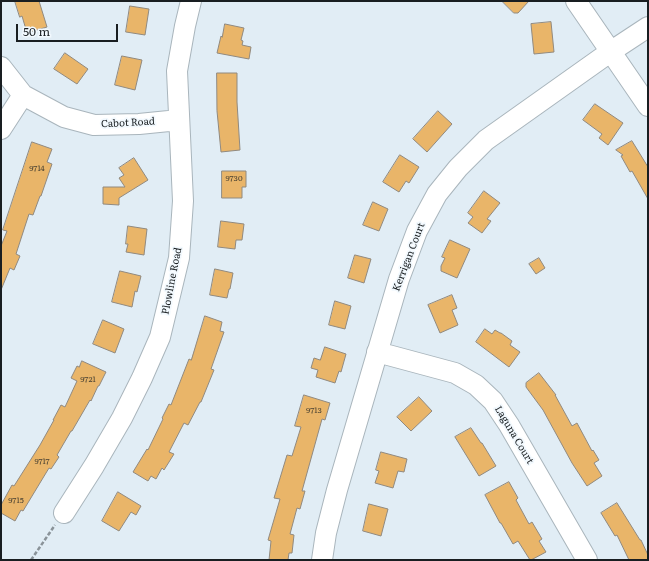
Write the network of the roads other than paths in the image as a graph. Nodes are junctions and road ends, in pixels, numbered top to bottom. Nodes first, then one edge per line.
1 (191, 1) edge
2 (576, 1) edge
3 (648, 27) edge
4 (610, 52) junction
5 (1, 67) edge
6 (23, 95) junction
7 (648, 106) edge
8 (179, 120) junction
9 (1, 129) edge
10 (377, 352) junction
11 (64, 513) road end
12 (322, 560) edge
13 (587, 560) edge

1 - 8 street, Plowline Road
2 - 4 street
3 - 4 street, Kerrigan Court
4 - 7 street
4 - 10 street, Kerrigan Court
5 - 6 street, Cabot Road
6 - 8 street, Cabot Road
6 - 9 street
8 - 11 street, Plowline Road
10 - 12 street, Kerrigan Court
10 - 13 street, Laguna Court

